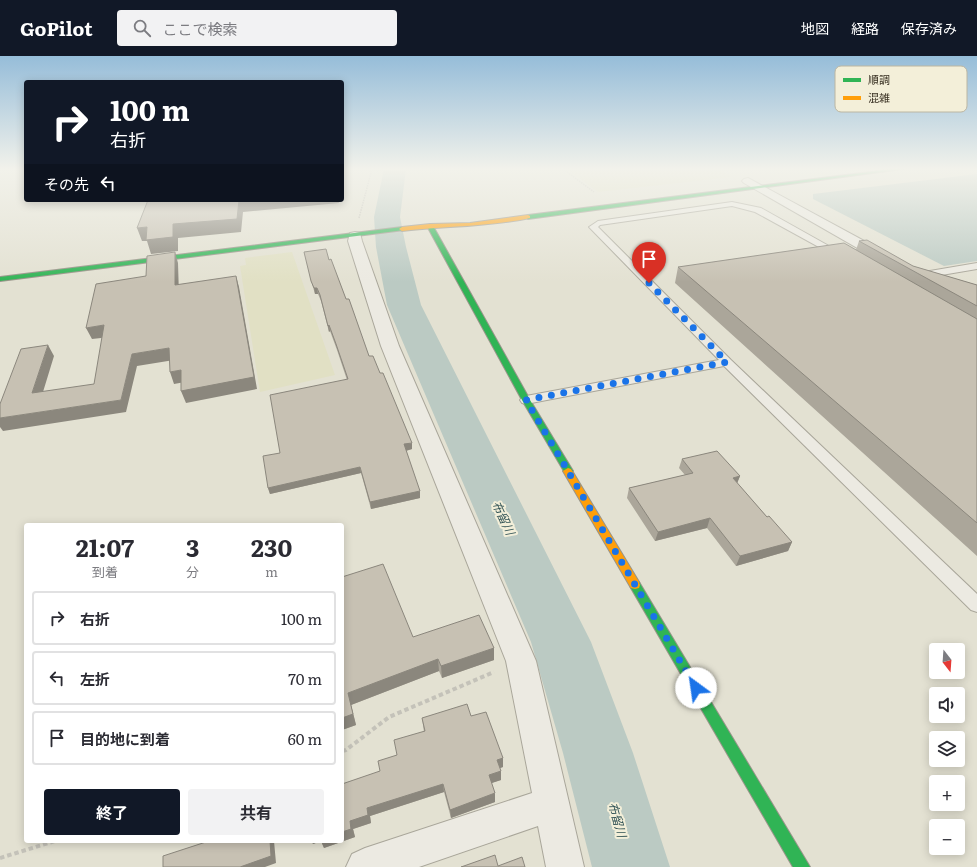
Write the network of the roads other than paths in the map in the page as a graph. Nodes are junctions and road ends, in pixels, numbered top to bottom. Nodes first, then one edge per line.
1 (541, 207) edge
2 (596, 207) edge
3 (713, 207) edge
4 (748, 207) edge
5 (794, 207) edge
6 (430, 226) junction
7 (361, 235) junction
8 (849, 260) edge
9 (977, 266) edge
10 (906, 270) junction
11 (0, 279) edge
12 (945, 287) edge
13 (727, 362) junction
14 (526, 400) junction
15 (977, 605) edge
16 (551, 804) junction
17 (366, 867) edge
18 (565, 867) edge
19 (802, 867) edge

1 - 6 street
2 - 6 street
3 - 13 lane
4 - 8 lane
5 - 10 street
6 - 7 street
6 - 14 street
7 - 11 street
7 - 16 street
9 - 10 lane
10 - 12 street
13 - 14 lane
13 - 15 lane
14 - 19 street
16 - 17 street
16 - 18 street

